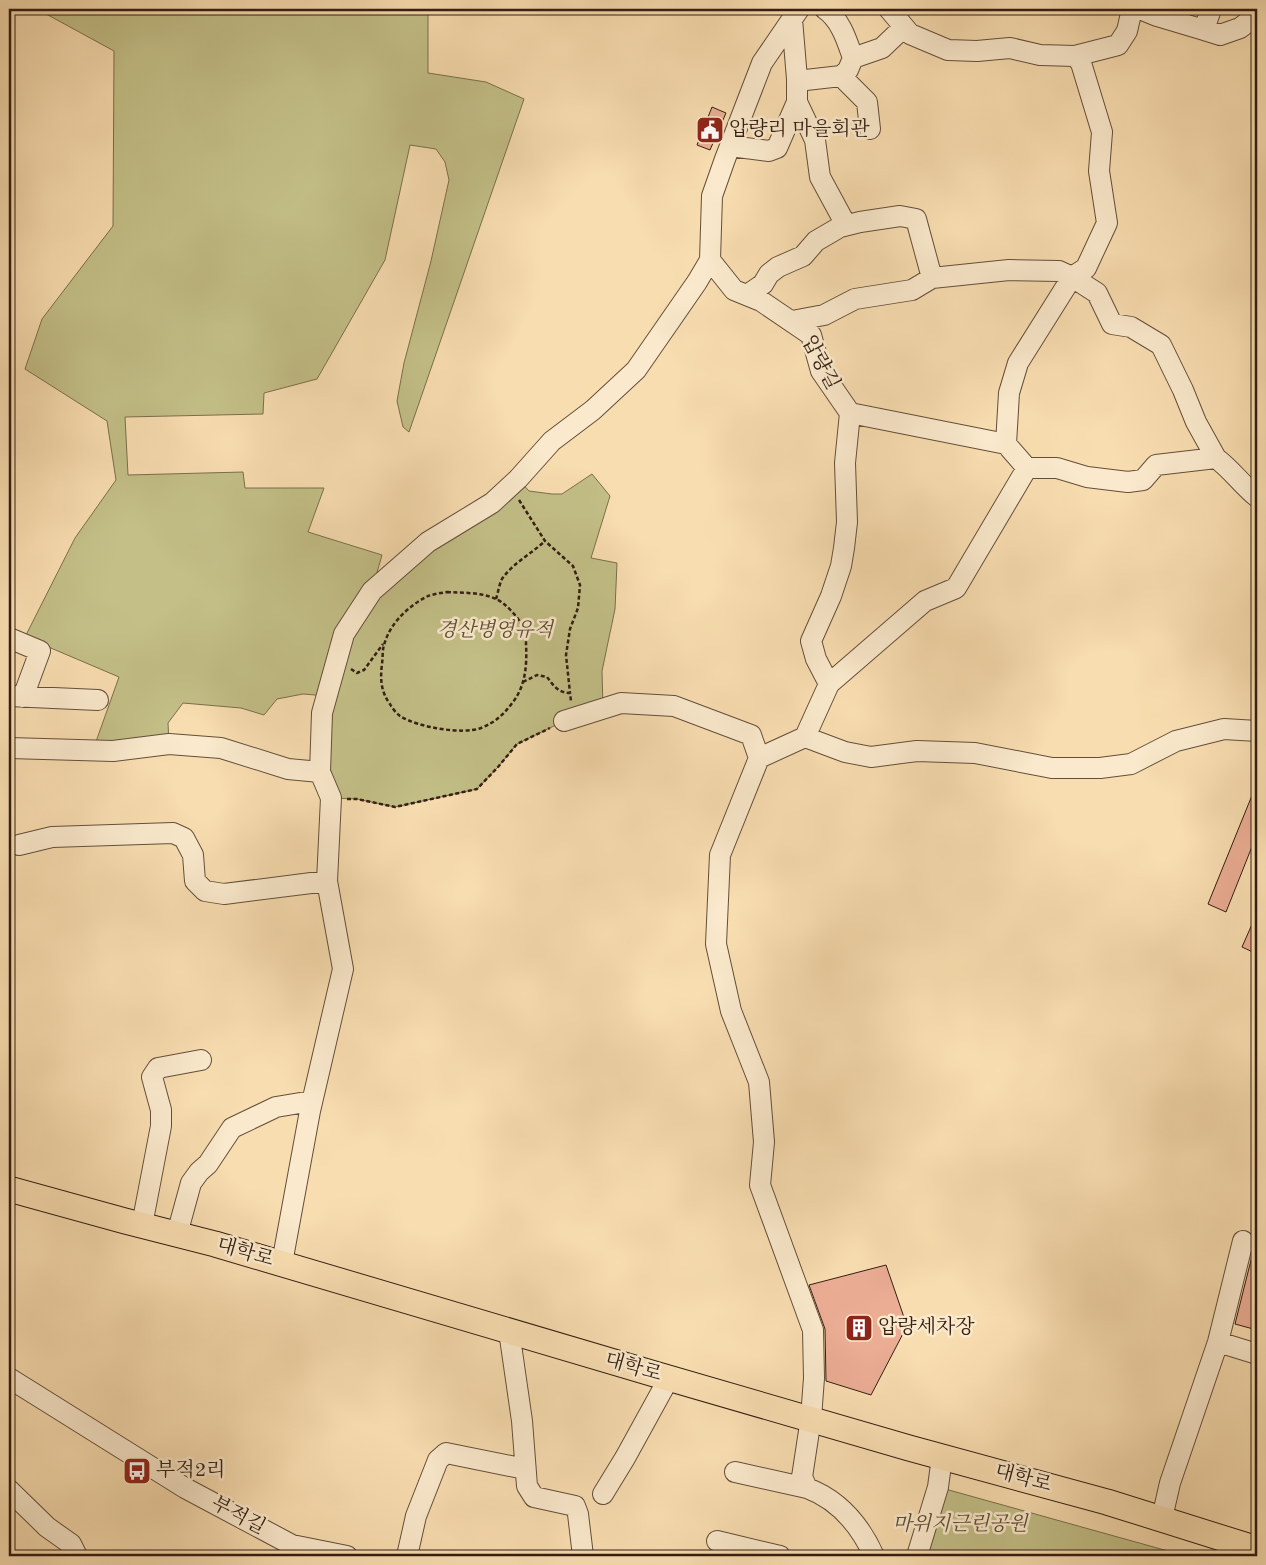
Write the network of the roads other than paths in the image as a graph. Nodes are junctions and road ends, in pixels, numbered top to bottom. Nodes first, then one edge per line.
1 (825, 9) edge
2 (889, 9) edge
3 (1132, 9) edge
4 (1140, 9) edge
5 (1211, 9) edge
6 (796, 14) edge
7 (1257, 15) edge
8 (1204, 30) junction
9 (907, 31) junction
10 (1075, 56) junction
11 (853, 58) junction
12 (841, 76) junction
13 (797, 81) junction
14 (797, 102) junction
15 (870, 130) dead end
16 (730, 146) junction
17 (846, 225) junction
18 (710, 260) junction
19 (1072, 276) junction
20 (932, 278) junction
21 (747, 295) junction
22 (792, 321) junction
23 (850, 413) junction
24 (1006, 444) junction
25 (1216, 458) junction
26 (1027, 468) junction
27 (1257, 497) edge
28 (9, 638) edge
29 (829, 684) junction
30 (16, 696) edge
31 (98, 700) dead end
32 (569, 719) road end
33 (1257, 731) edge
34 (805, 737) junction
35 (9, 748) edge
36 (759, 758) junction
37 (320, 772) junction
38 (19, 845) dead end
39 (327, 881) junction
40 (201, 1060) dead end
41 (312, 1101) junction
42 (9, 1189) edge
43 (142, 1225) junction
44 (177, 1234) junction
45 (1243, 1241) dead end
46 (282, 1264) junction
47 (509, 1332) junction
48 (1218, 1342) junction
49 (1257, 1354) edge
50 (9, 1378) edge
51 (669, 1378) junction
52 (811, 1418) junction
53 (942, 1457) junction
54 (525, 1469) junction
55 (735, 1472) dead end
56 (807, 1488) junction
57 (9, 1490) edge
58 (603, 1494) dead end
59 (1162, 1518) junction
60 (717, 1540) dead end
61 (1257, 1548) edge
62 (77, 1556) edge
63 (347, 1556) edge
64 (406, 1556) edge
65 (582, 1556) edge
66 (780, 1556) edge
67 (874, 1556) edge
68 (917, 1556) edge

1 - 11 street
2 - 9 street
3 - 10 street
4 - 8 street
5 - 8 street
6 - 13 street
6 - 16 street
7 - 8 street
9 - 10 street
9 - 11 street
10 - 19 street
11 - 12 street
12 - 13 street
12 - 15 street
13 - 14 street
14 - 16 street
14 - 17 street
16 - 18 street
17 - 20 street
17 - 21 street
18 - 21 street, 압량길
18 - 37 street
19 - 20 street
19 - 24 street
19 - 25 street
20 - 22 street
21 - 22 street, 압량길
22 - 23 street, 압량길
23 - 24 street
23 - 29 street, 압량길
24 - 26 street
25 - 26 street
25 - 27 street
26 - 29 street
28 - 30 street
29 - 34 street
30 - 31 street
32 - 36 street
33 - 34 street
34 - 36 street
35 - 37 street
36 - 52 street
37 - 39 street
38 - 39 street
39 - 41 street
40 - 43 street
41 - 44 street
41 - 46 street
42 - 43 main road, 대학로
43 - 44 main road, 대학로
44 - 46 main road, 대학로
45 - 48 street
46 - 47 main road, 대학로
47 - 51 main road, 대학로
47 - 54 street
48 - 49 street
48 - 59 street
50 - 63 street, 부적길
51 - 52 main road, 대학로
51 - 58 street
52 - 53 main road, 대학로
52 - 56 street
53 - 59 main road, 대학로
53 - 68 street
54 - 64 street
54 - 65 street
55 - 56 street
56 - 67 street
57 - 62 street
59 - 61 main road, 대학로
60 - 66 street

